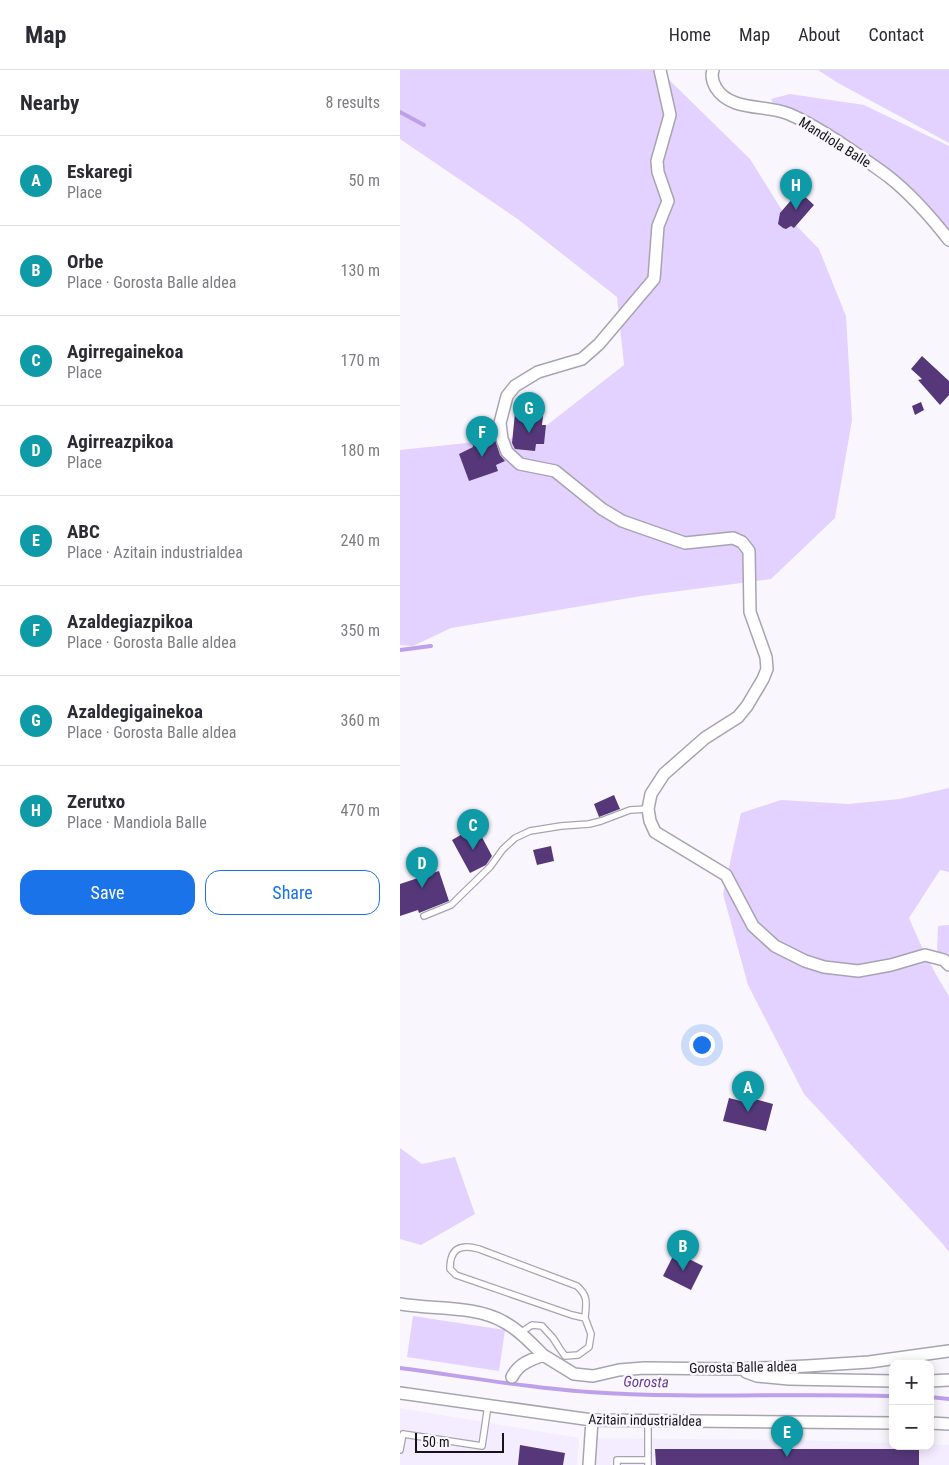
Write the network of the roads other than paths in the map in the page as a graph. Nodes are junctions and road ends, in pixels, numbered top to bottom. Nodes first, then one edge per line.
1 (660, 70) edge
2 (713, 70) edge
3 (949, 240) edge
4 (648, 809) junction
5 (424, 916) dead end
6 (949, 965) edge
7 (400, 1304) edge
8 (585, 1318) junction
9 (520, 1333) junction
10 (949, 1351) edge
11 (543, 1355) junction
12 (737, 1369) junction
13 (512, 1377) dead end
14 (949, 1380) edge
15 (889, 1381) edge
16 (934, 1381) edge
17 (400, 1393) edge
18 (488, 1405) junction
19 (592, 1420) junction
20 (648, 1421) junction
21 (889, 1423) edge
22 (934, 1423) edge
23 (949, 1424) edge
24 (400, 1450) edge
25 (648, 1463) edge
26 (588, 1465) edge
27 (617, 1465) edge

1 - 4 street
2 - 3 street, Mandiola Balle
4 - 5 lane
4 - 6 street
7 - 9 street, Gorosta Balle aldea
8 - 8 lane
8 - 9 lane
9 - 11 street, Gorosta Balle aldea
10 - 12 street, Gorosta Balle aldea
11 - 12 street, Gorosta Balle aldea
11 - 13 street
12 - 15 street
14 - 16 street
17 - 18 street, Azitain industrialdea
18 - 19 street, Azitain industrialdea
18 - 24 lane
19 - 20 street, Azitain industrialdea
19 - 26 street
20 - 21 street, Azitain industrialdea
20 - 25 lane
22 - 23 street
25 - 27 lane

